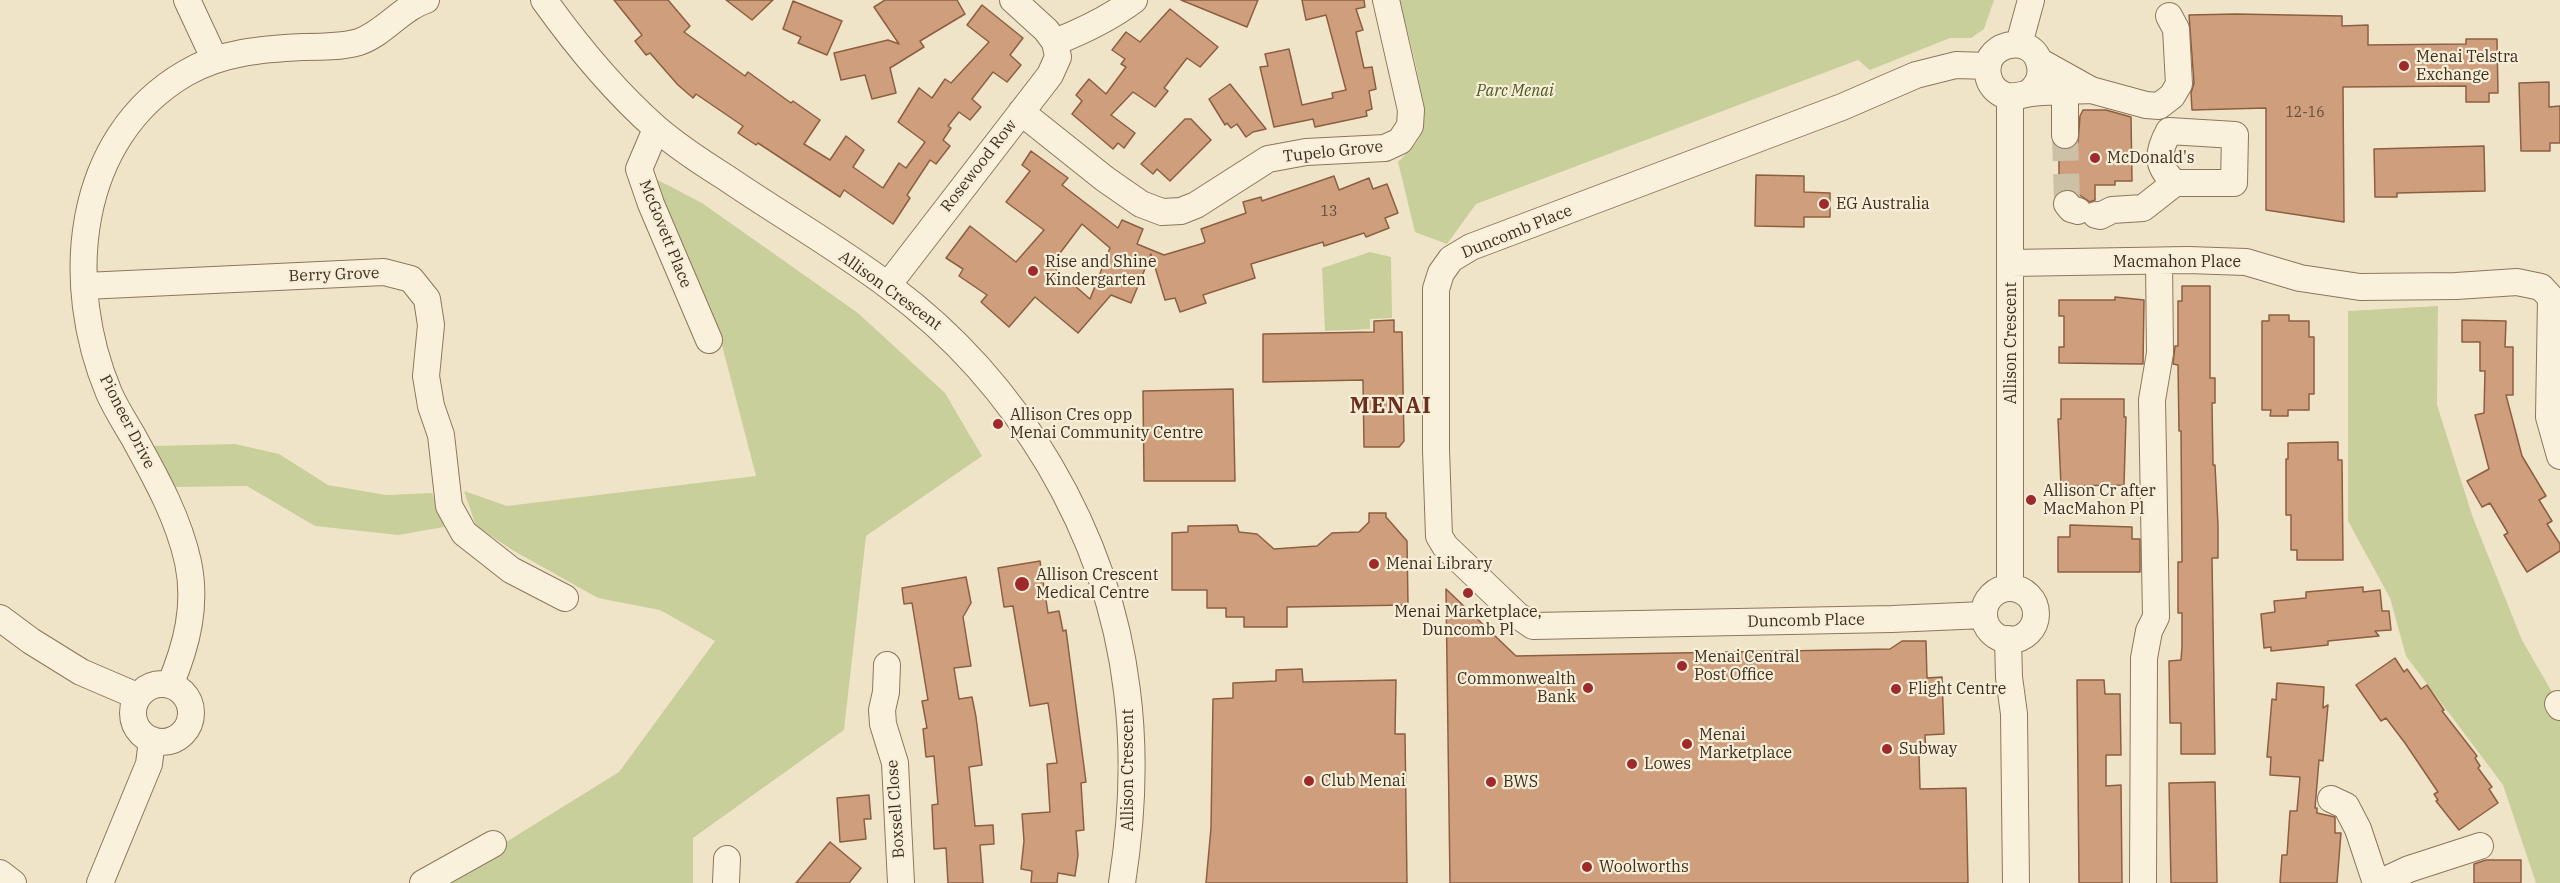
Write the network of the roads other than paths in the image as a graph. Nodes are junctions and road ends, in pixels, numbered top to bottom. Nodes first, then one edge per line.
1 (187, 0) edge
2 (544, 0) edge
3 (1012, 0) edge
4 (1134, 0) edge
5 (1386, 0) edge
6 (2031, 0) edge
7 (418, 1) edge
8 (2169, 16) dead end
9 (1055, 42) junction
10 (2019, 44) junction
11 (215, 60) junction
12 (2039, 61) junction
13 (1988, 66) junction
14 (2091, 90) junction
15 (2065, 92) junction
16 (2019, 95) junction
17 (2159, 106) junction
18 (1021, 112) junction
19 (657, 129) junction
20 (2169, 131) junction
21 (2065, 135) tunnel mouth
22 (2175, 183) junction
23 (2085, 211) dead end
24 (2159, 261) junction
25 (2011, 263) junction
26 (888, 285) junction
27 (85, 286) junction
28 (2555, 295) edge
29 (709, 340) dead end
30 (2555, 375) edge
31 (2560, 456) edge
32 (2010, 588) junction
33 (566, 598) dead end
34 (1984, 615) junction
35 (0, 618) edge
36 (2008, 639) junction
37 (887, 665) dead end
38 (170, 685) junction
39 (137, 696) junction
40 (152, 740) junction
41 (2331, 799) dead end
42 (493, 844) dead end
43 (2480, 846) dead end
44 (0, 873) edge
45 (14, 883) edge
46 (100, 883) edge
47 (423, 883) edge
48 (901, 883) edge
49 (1122, 883) edge
50 (2016, 883) edge
51 (2143, 883) edge
52 (2378, 883) edge

1 - 11 street
2 - 19 street, Allison Crescent
3 - 9 street
4 - 9 street
5 - 18 street, Tupelo Grove
6 - 10 street
7 - 11 street, Pioneer Drive
8 - 17 street
9 - 18 street, Rosewood Row
10 - 12 street
10 - 13 street
11 - 27 street, Pioneer Drive
12 - 14 street
12 - 16 street
13 - 16 street
13 - 34 street, Duncomb Place
14 - 15 street
14 - 17 street
15 - 16 street
15 - 21 street
16 - 25 street, Allison Crescent
17 - 20 street
18 - 26 street, Rosewood Row
19 - 26 street, Allison Crescent
19 - 29 street, McGovett Place
20 - 22 street
20 - 22 street
22 - 23 street
24 - 25 street, Macmahon Place
24 - 28 street, Macmahon Place
24 - 51 street
25 - 32 street, Allison Crescent
26 - 49 street, Allison Crescent
27 - 33 street, Berry Grove
27 - 38 street, Pioneer Drive
28 - 30 street
30 - 31 street
32 - 34 street
32 - 36 street
34 - 36 street
35 - 39 street
36 - 50 street
37 - 48 street, Boxsell Close
38 - 39 street
38 - 40 street
39 - 40 street
40 - 46 street
41 - 52 street
42 - 47 street
43 - 52 street
44 - 45 street

